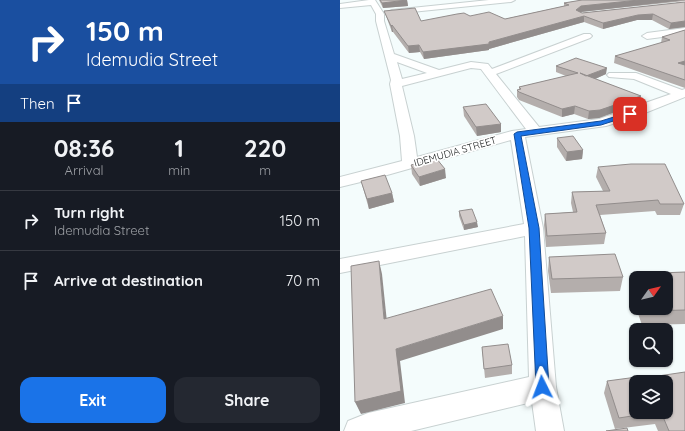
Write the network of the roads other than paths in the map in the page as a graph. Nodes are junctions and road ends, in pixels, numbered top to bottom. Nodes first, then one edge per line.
1 (412, 0) edge
2 (510, 0) edge
3 (678, 0) edge
4 (373, 2) edge
5 (479, 2) edge
6 (685, 4) edge
7 (671, 5) edge
8 (340, 6) edge
9 (415, 9) junction
10 (379, 13) junction
11 (685, 31) edge
12 (587, 36) dead end
13 (647, 36) dead end
14 (391, 56) junction
15 (438, 73) junction
16 (490, 73) junction
17 (613, 76) dead end
18 (396, 84) junction
19 (682, 96) edge
20 (535, 131) junction
21 (517, 134) junction
22 (410, 164) junction
23 (340, 182) edge
24 (534, 228) junction
25 (340, 266) edge
26 (542, 387) junction
27 (358, 431) edge
28 (550, 431) edge

1 - 9 street
2 - 5 street
3 - 6 street
4 - 8 street
4 - 10 street
5 - 9 street
6 - 7 street
9 - 10 street
10 - 14 street
11 - 13 street
12 - 16 street
14 - 15 street
14 - 18 street
15 - 16 street
15 - 18 street
16 - 20 street
17 - 19 street
18 - 22 street
19 - 20 street, IDEMUDIA STREET
20 - 21 street, IDEMUDIA STREET
21 - 22 street, IDEMUDIA STREET
21 - 24 street
22 - 23 street, IDEMUDIA STREET
24 - 25 street
24 - 26 street
26 - 27 street
26 - 28 street

